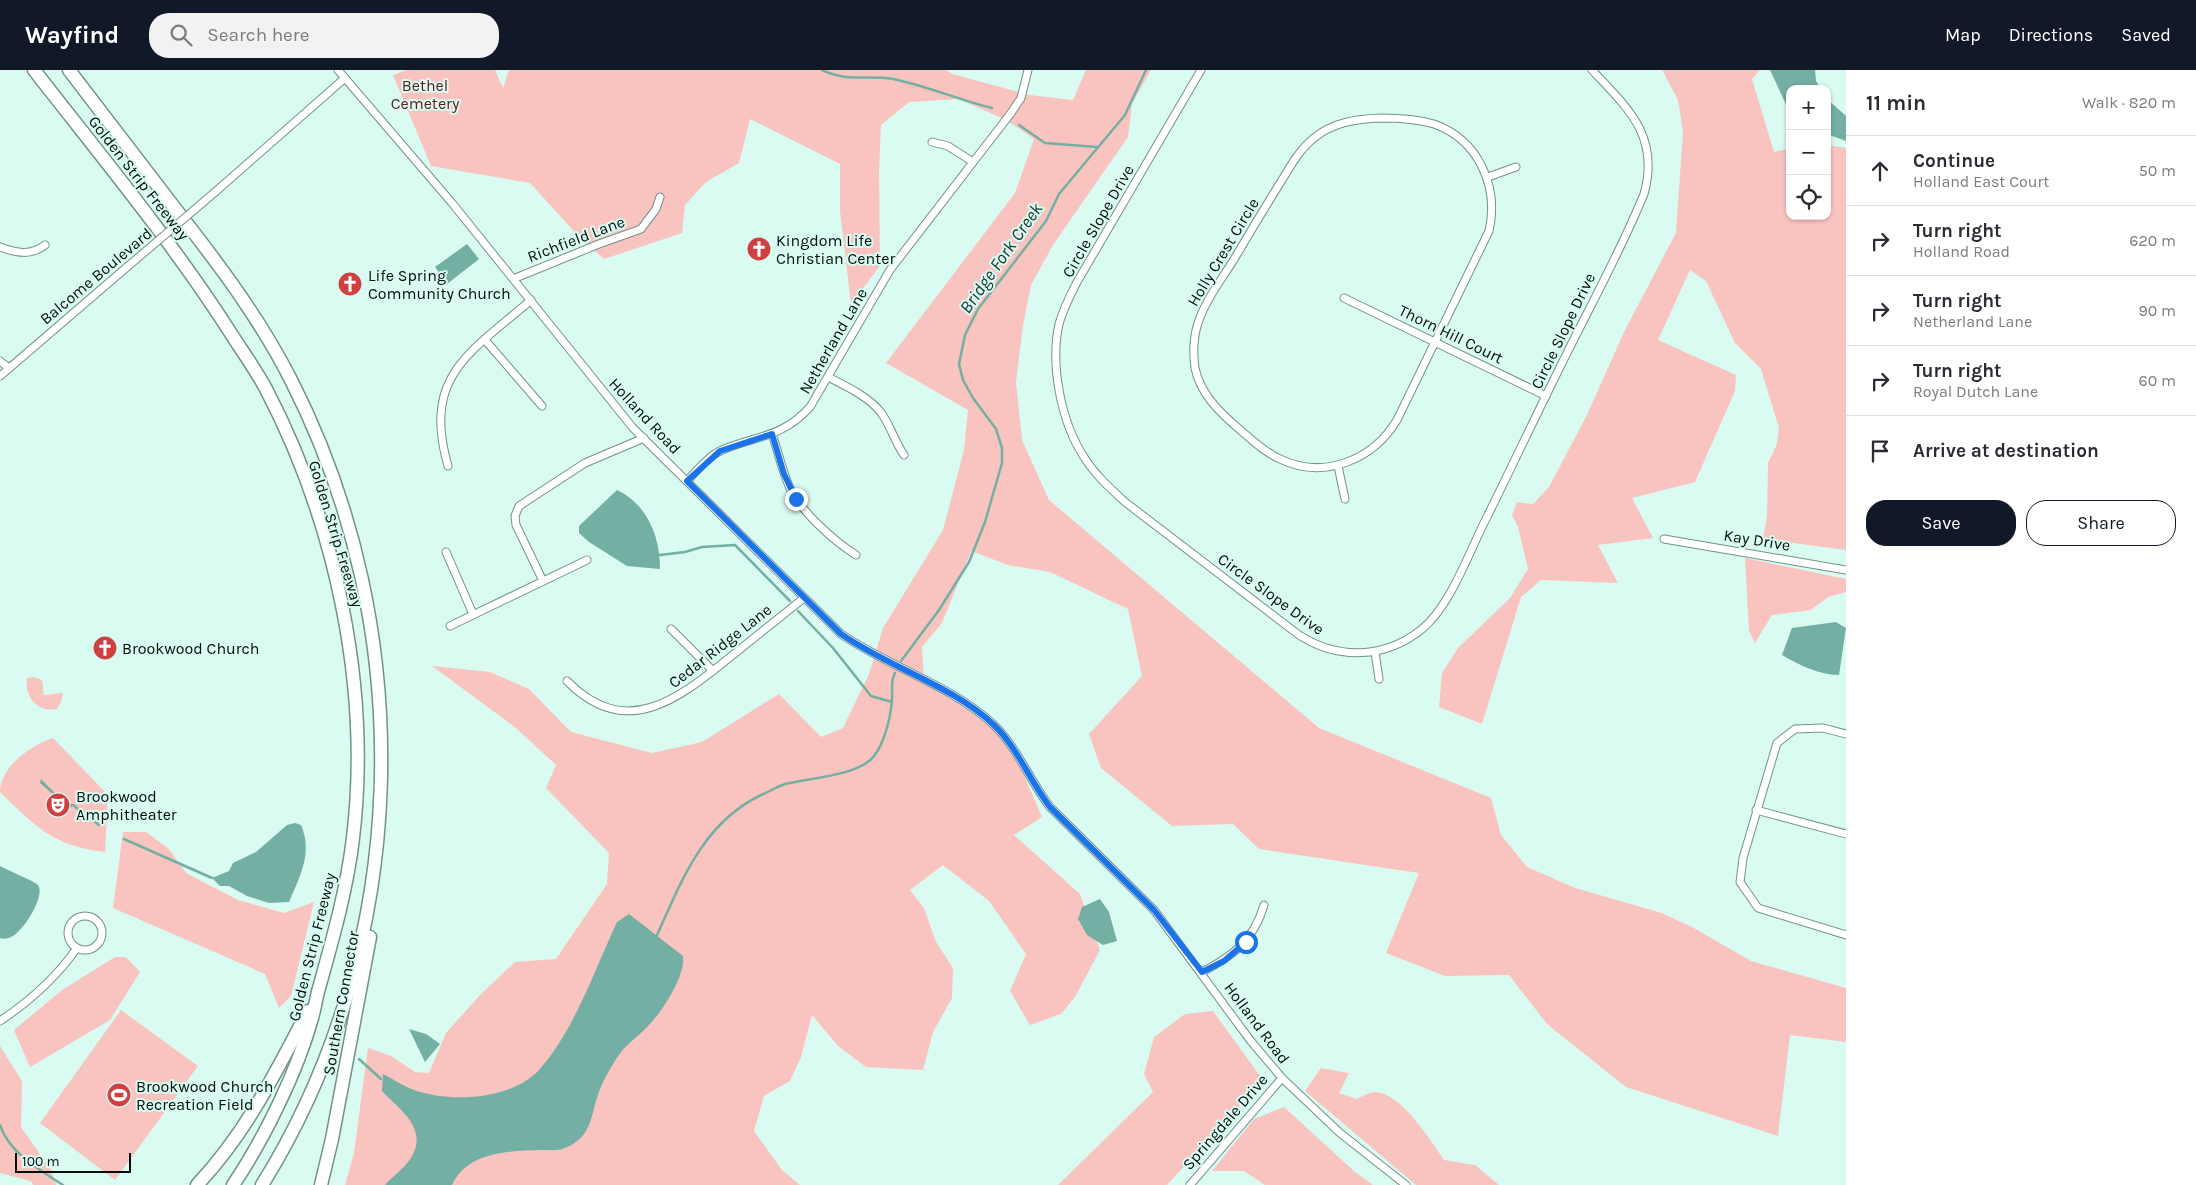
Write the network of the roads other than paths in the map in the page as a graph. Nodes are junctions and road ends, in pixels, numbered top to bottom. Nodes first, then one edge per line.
1 (34, 70) edge
2 (69, 70) edge
3 (338, 70) edge
4 (1028, 70) edge
5 (1201, 70) edge
6 (1592, 70) edge
7 (345, 78) junction
8 (932, 142) dead end
9 (973, 162) junction
10 (1516, 168) dead end
11 (1488, 178) junction
12 (660, 197) dead end
13 (45, 245) dead end
14 (0, 246) edge
15 (513, 279) junction
16 (1344, 298) dead end
17 (531, 300) junction
18 (485, 340) junction
19 (1436, 342) junction
20 (0, 361) edge
21 (9, 368) junction
22 (0, 376) edge
23 (828, 377) junction
24 (1546, 396) junction
25 (542, 406) dead end
26 (772, 434) junction
27 (644, 438) junction
28 (904, 455) dead end
29 (448, 466) dead end
30 (1338, 466) junction
31 (687, 481) junction
32 (1345, 500) dead end
33 (1664, 539) dead end
34 (446, 552) dead end
35 (856, 555) dead end
36 (587, 560) dead end
37 (1846, 570) edge
38 (543, 581) junction
39 (804, 598) junction
40 (474, 614) junction
41 (450, 626) dead end
42 (672, 629) dead end
43 (1375, 652) junction
44 (713, 671) junction
45 (1379, 679) dead end
46 (567, 681) dead end
47 (1846, 734) edge
48 (1756, 810) junction
49 (379, 825) junction
50 (1846, 834) edge
51 (1264, 905) dead end
52 (1846, 935) edge
53 (77, 948) junction
54 (1202, 972) junction
55 (316, 996) junction
56 (0, 1022) edge
57 (1282, 1078) junction
58 (197, 1185) edge
59 (233, 1185) edge
60 (262, 1185) edge
61 (321, 1185) edge
62 (1190, 1185) edge
63 (1406, 1185) edge

1 - 55 highway, Golden Strip Freeway
2 - 49 highway, Golden Strip Freeway
3 - 7 street, Holland Road
4 - 9 street, Netherland Lane
5 - 43 street, Circle Slope Drive
6 - 24 street, Circle Slope Drive
7 - 15 street, Holland Road
7 - 21 street, Balcome Boulevard, bridge
8 - 9 street
9 - 23 street, Netherland Lane
10 - 11 street
11 - 19 street, Holly Crest Circle
11 - 30 street, Holly Crest Circle
12 - 15 street, Richfield Lane
13 - 14 street
15 - 17 street, Holland Road
16 - 19 street, Thorn Hill Court
17 - 18 street
17 - 27 street, Holland Road
18 - 25 street
18 - 29 street
19 - 24 street, Thorn Hill Court
19 - 30 street, Holly Crest Circle
20 - 21 street
21 - 22 street, Balcome Boulevard
23 - 26 street, Netherland Lane
23 - 28 street
24 - 43 street, Circle Slope Drive
26 - 31 street, Netherland Lane
26 - 35 street
27 - 31 street, Holland Road
27 - 38 street
30 - 32 street
31 - 39 street, Holland Road
33 - 37 street, Kay Drive
34 - 40 street
36 - 38 street
38 - 40 street
39 - 44 street, Cedar Ridge Lane
39 - 54 street, Holland Road
40 - 41 street
42 - 44 street
43 - 45 street
44 - 46 street, Cedar Ridge Lane
47 - 48 street
48 - 50 street
48 - 52 street
49 - 60 highway, Golden Strip Freeway
49 - 61 highway, Southern Connector
51 - 54 street
53 - 53 street
53 - 56 street
54 - 57 street, Holland Road
55 - 58 highway, Southern Connector
55 - 59 highway, Golden Strip Freeway
57 - 62 street, Springdale Drive
57 - 63 street, Holland Road

